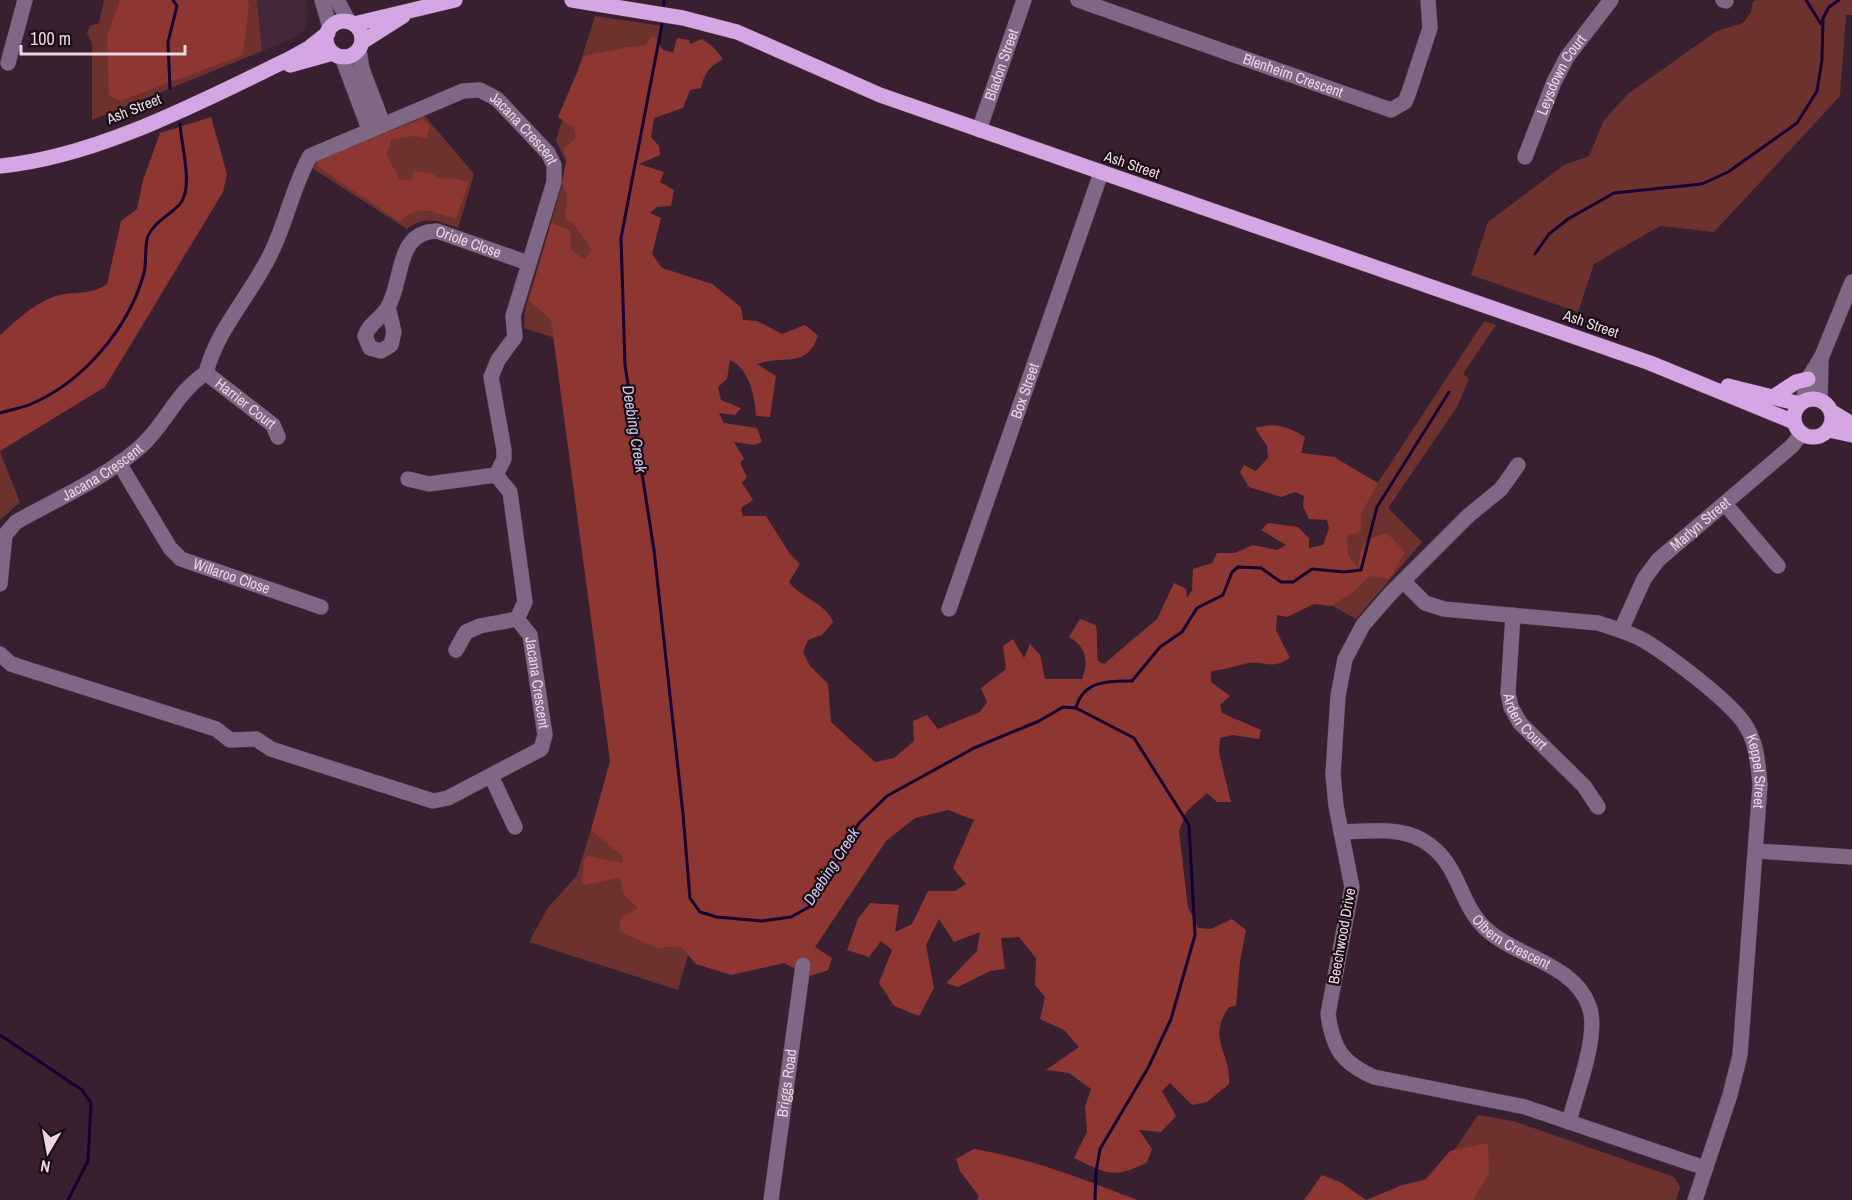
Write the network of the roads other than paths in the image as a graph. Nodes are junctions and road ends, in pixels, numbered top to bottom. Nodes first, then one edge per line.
1 (25, 0) edge
2 (322, 0) edge
3 (338, 0) edge
4 (455, 0) edge
5 (572, 0) edge
6 (1024, 0) edge
7 (1078, 0) edge
8 (1428, 0) edge
9 (1611, 0) edge
10 (412, 10) junction
11 (352, 23) junction
12 (329, 30) junction
13 (361, 46) junction
14 (338, 55) junction
15 (8, 63) dead end
16 (258, 74) junction
17 (376, 126) junction
18 (979, 130) junction
19 (1526, 157) dead end
20 (19, 164) junction
21 (0, 165) edge
22 (0, 172) edge
23 (1101, 173) junction
24 (528, 263) junction
25 (1852, 282) edge
26 (388, 307) dead end
27 (1822, 356) junction
28 (206, 373) junction
29 (1679, 374) junction
30 (1808, 378) junction
31 (1773, 397) junction
32 (1820, 399) junction
33 (1802, 402) junction
34 (1832, 412) junction
35 (1852, 424) edge
36 (1798, 428) junction
37 (1829, 430) junction
38 (1852, 435) edge
39 (278, 437) dead end
40 (119, 463) junction
41 (1518, 465) dead end
42 (496, 475) junction
43 (408, 480) dead end
44 (1725, 504) junction
45 (1778, 566) dead end
46 (1403, 581) junction
47 (0, 584) edge
48 (321, 607) dead end
49 (949, 609) dead end
50 (1513, 615) junction
51 (517, 619) junction
52 (1621, 630) junction
53 (456, 650) dead end
54 (0, 654) edge
55 (491, 776) junction
56 (1598, 807) dead end
57 (515, 827) dead end
58 (1341, 832) junction
59 (1756, 851) junction
60 (1852, 857) edge
61 (803, 965) dead end
62 (1569, 1122) junction
63 (1705, 1168) junction
64 (771, 1200) edge
65 (1695, 1200) edge

1 - 15 street
2 - 12 street
3 - 11 street
4 - 10 main road
5 - 18 main road, Ash Street
6 - 18 street, Bladon Street
7 - 8 street, Blenheim Crescent
9 - 19 street, Leysdown Court
10 - 11 main road
10 - 13 main road
11 - 12 main road
11 - 13 main road
12 - 14 main road
12 - 16 main road, Ash Street
13 - 14 main road
13 - 17 street
14 - 16 main road, Ash Street
14 - 17 street
16 - 20 main road, Ash Street
17 - 24 street, Jacana Crescent
17 - 28 street, Jacana Crescent
18 - 23 main road, Ash Street
20 - 21 main road, Ash Street
20 - 22 main road, Ash Street
23 - 29 main road, Ash Street
23 - 49 street, Box Street
24 - 26 street, Oriole Close
24 - 42 street, Jacana Crescent
25 - 27 street
27 - 30 street
27 - 32 street
28 - 39 street, Harrier Court
28 - 40 street, Jacana Crescent
29 - 31 main road, Ash Street
29 - 36 main road, Ash Street
30 - 31 main road
30 - 33 street
31 - 33 main road, Ash Street
32 - 33 main road
32 - 34 main road
33 - 36 main road
34 - 35 main road
34 - 37 main road
36 - 37 main road
36 - 44 street, Marlyn Street
37 - 38 main road
40 - 47 street, Jacana Crescent
40 - 48 street, Willaroo Close
41 - 46 street, Beechwood Drive
42 - 43 street
42 - 51 street, Jacana Crescent
44 - 45 street
44 - 52 street, Marlyn Street
46 - 50 street, Keppel Street
46 - 58 street, Beechwood Drive
50 - 52 street, Keppel Street
50 - 56 street, Arden Court
51 - 53 street
51 - 55 street, Jacana Crescent
52 - 59 street, Keppel Street
54 - 55 street, Jacana Crescent
55 - 57 street
58 - 62 street, Olbern Crescent
58 - 62 street, Beechwood Drive
59 - 60 street
59 - 63 street, Keppel Street
61 - 64 street, Briggs Road
62 - 63 street, Beechwood Drive
63 - 65 street, Keppel Street

